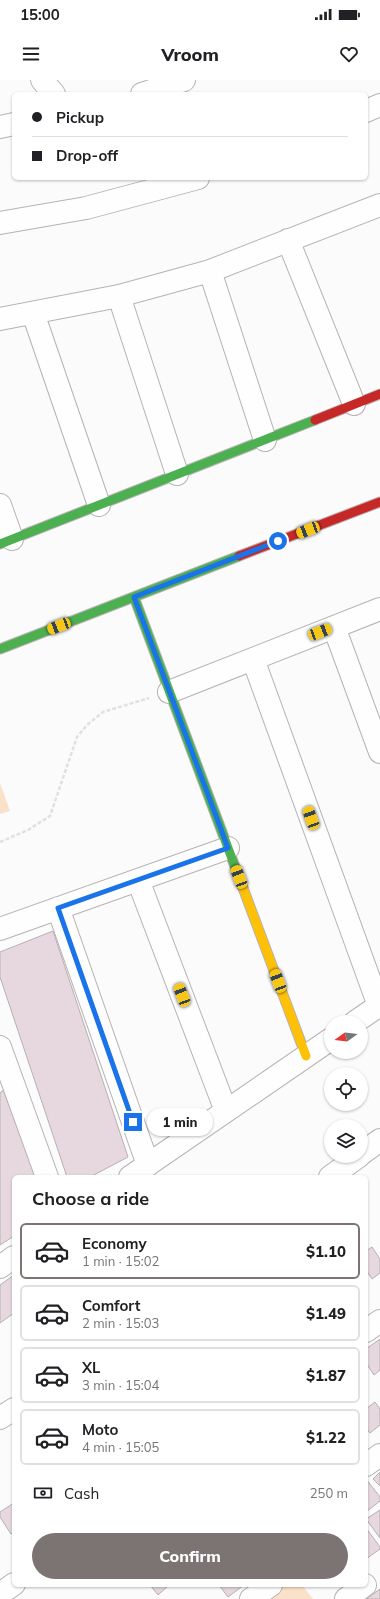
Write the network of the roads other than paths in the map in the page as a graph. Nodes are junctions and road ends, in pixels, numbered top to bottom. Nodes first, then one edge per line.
1 (42, 80) edge
2 (180, 81) edge
3 (52, 92) edge
4 (148, 92) edge
5 (380, 106) edge
6 (368, 110) edge
7 (12, 124) edge
8 (0, 127) edge
9 (191, 180) edge
10 (380, 204) edge
11 (0, 223) edge
12 (288, 240) junction
13 (210, 271) junction
14 (119, 296) junction
15 (33, 313) junction
16 (0, 319) edge
17 (380, 394) edge
18 (354, 404) junction
19 (265, 440) junction
20 (177, 474) junction
21 (380, 502) edge
22 (0, 505) edge
23 (98, 505) junction
24 (6, 542) edge
25 (134, 597) junction
26 (380, 609) edge
27 (334, 627) junction
28 (0, 649) edge
29 (253, 659) junction
30 (169, 692) junction
31 (380, 752) edge
32 (228, 848) junction
33 (138, 880) junction
34 (58, 908) junction
35 (0, 929) edge
36 (380, 1005) edge
37 (365, 1015) edge
38 (324, 1043) edge
39 (0, 1047) edge
40 (306, 1056) junction
41 (4, 1074) edge
42 (226, 1110) junction
43 (380, 1140) edge
44 (368, 1149) edge
45 (349, 1163) edge
46 (139, 1171) edge
47 (46, 1175) edge
48 (333, 1175) edge
49 (12, 1258) edge
50 (0, 1267) edge
51 (380, 1321) edge
52 (368, 1330) edge
53 (12, 1409) edge
54 (0, 1418) edge
55 (380, 1455) edge
56 (368, 1464) edge
57 (380, 1574) edge
58 (368, 1583) edge
59 (12, 1585) edge
60 (267, 1587) edge
61 (336, 1587) edge
62 (363, 1587) edge
63 (0, 1594) edge
64 (251, 1599) edge
65 (345, 1599) edge

1 - 3 street
2 - 4 street
5 - 6 street
7 - 8 street
9 - 11 street
10 - 12 street
12 - 13 street
12 - 18 street
13 - 14 street
13 - 19 street
14 - 15 street
14 - 20 street
15 - 16 street
15 - 23 street
17 - 18 street
18 - 19 street
19 - 20 street
20 - 23 street
21 - 25 street
22 - 24 street
23 - 24 street
25 - 28 street
25 - 30 street
26 - 27 street
27 - 29 street
27 - 31 street
29 - 30 street
29 - 36 street
30 - 32 street
32 - 33 street
32 - 40 street
33 - 34 street
33 - 42 street
34 - 35 street
34 - 46 street
36 - 37 street
38 - 40 street
39 - 41 street
40 - 42 street
41 - 47 street
42 - 46 street
43 - 44 street
45 - 48 street
49 - 50 street
51 - 52 street
53 - 54 street
55 - 56 street
57 - 58 street
59 - 63 street
60 - 64 street
61 - 65 street
62 - 65 street

